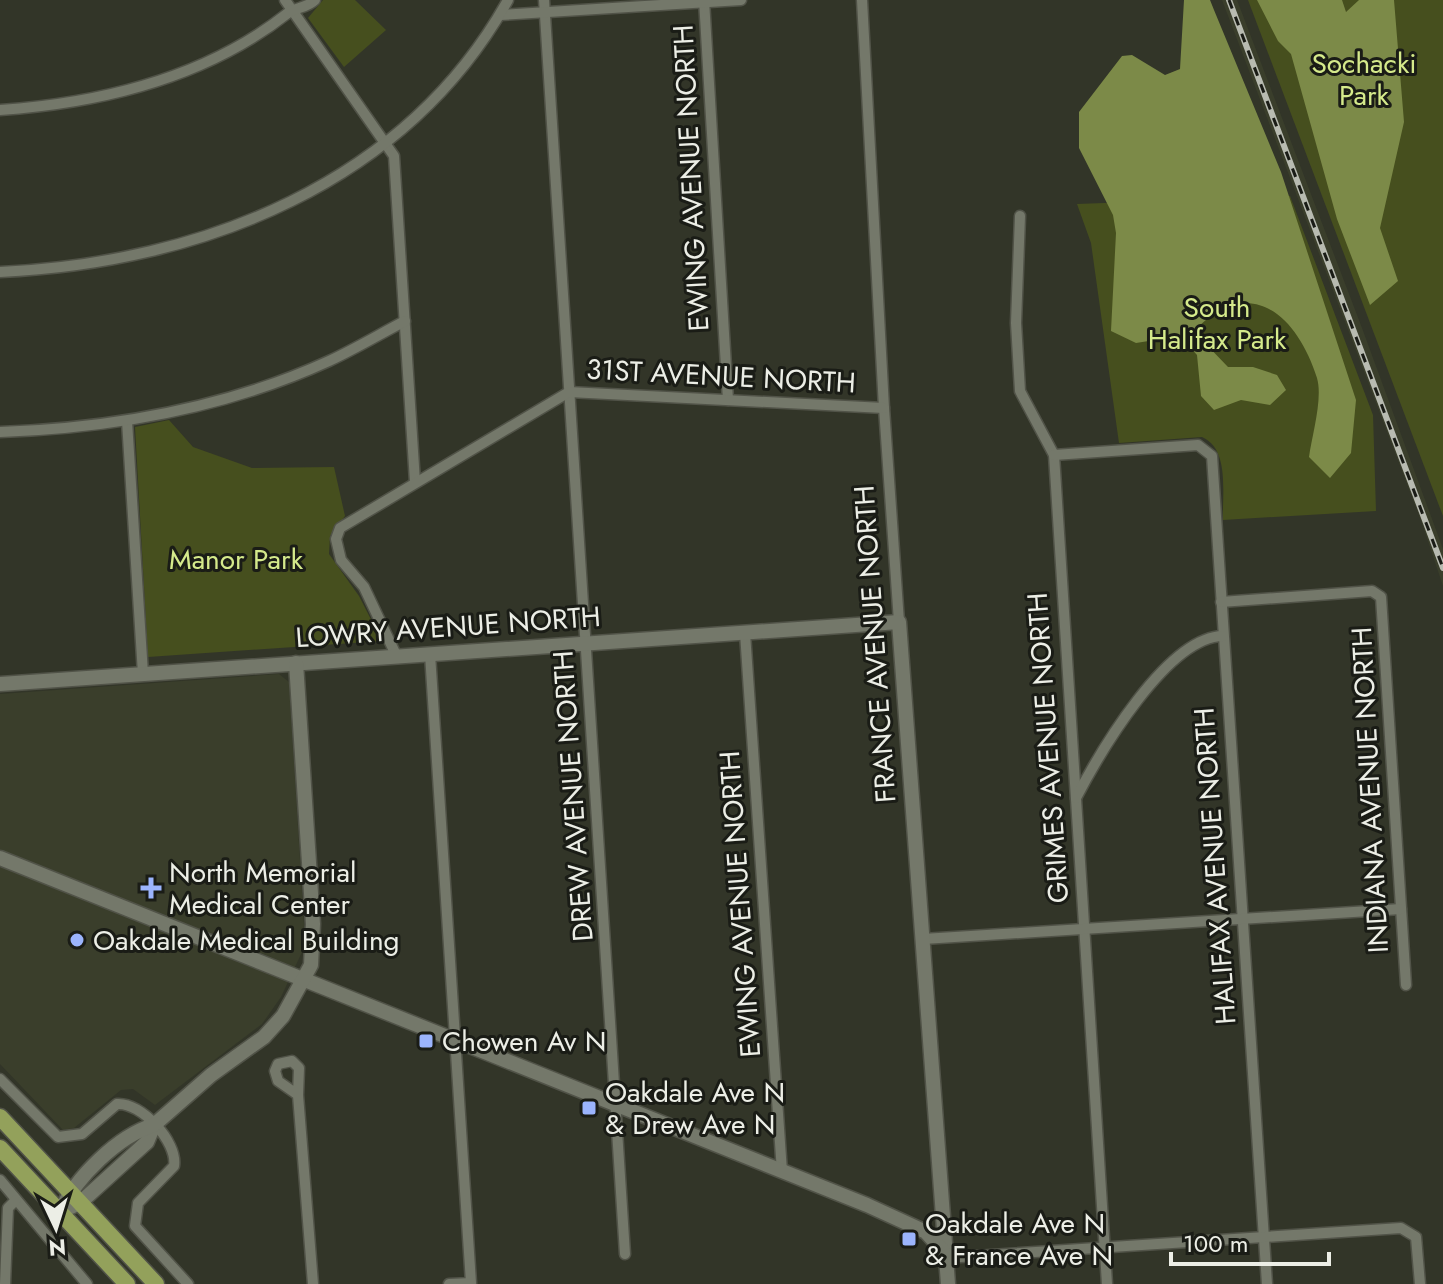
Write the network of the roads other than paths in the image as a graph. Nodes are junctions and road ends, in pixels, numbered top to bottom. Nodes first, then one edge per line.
1 (285, 0) edge
2 (315, 0) edge
3 (508, 0) edge
4 (544, 0) edge
5 (741, 0) edge
6 (862, 0) edge
7 (704, 1) edge
8 (294, 5) edge
9 (545, 12) junction
10 (500, 15) junction
11 (0, 110) edge
12 (387, 143) junction
13 (1020, 216) dead end
14 (0, 272) edge
15 (405, 321) junction
16 (569, 392) junction
17 (728, 400) junction
18 (884, 408) junction
19 (127, 421) junction
20 (0, 432) edge
21 (1054, 455) junction
22 (415, 482) junction
23 (1221, 602) junction
24 (899, 622) junction
25 (745, 633) junction
26 (1223, 636) junction
27 (587, 644) junction
28 (430, 654) junction
29 (397, 657) junction
30 (296, 663) junction
31 (143, 674) junction
32 (0, 684) edge
33 (1075, 799) junction
34 (0, 858) edge
35 (1401, 909) junction
36 (1243, 919) junction
37 (1083, 929) junction
38 (923, 939) junction
39 (304, 980) junction
40 (1406, 985) dead end
41 (454, 1040) junction
42 (0, 1079) edge
43 (298, 1095) dead end
44 (617, 1105) junction
45 (0, 1117) edge
46 (154, 1125) junction
47 (0, 1148) edge
48 (782, 1172) junction
49 (0, 1180) edge
50 (76, 1196) junction
51 (16, 1200) junction
52 (60, 1212) junction
53 (1263, 1236) junction
54 (1104, 1246) junction
55 (625, 1254) dead end
56 (945, 1255) junction
57 (471, 1283) edge
58 (5, 1284) edge
59 (87, 1284) edge
60 (127, 1284) edge
61 (156, 1284) edge
62 (188, 1284) edge
63 (313, 1284) edge
64 (449, 1284) edge
65 (948, 1284) edge
66 (1107, 1284) edge
67 (1267, 1284) edge
68 (1420, 1284) edge

1 - 8 street
2 - 8 street
3 - 10 street
4 - 9 street, DREW AVENUE NORTH
5 - 7 street
6 - 18 street, FRANCE AVENUE NORTH
7 - 9 street
7 - 17 street, EWING AVENUE NORTH
8 - 11 street
8 - 12 street
9 - 10 street
9 - 16 street, DREW AVENUE NORTH
10 - 12 street
12 - 14 street
12 - 15 street
13 - 21 street, GRIMES AVENUE NORTH
15 - 19 street
15 - 22 street
16 - 17 street, 31ST AVENUE NORTH
16 - 22 street, 31ST AVENUE NORTH
16 - 27 street, DREW AVENUE NORTH
17 - 18 street, 31ST AVENUE NORTH
18 - 24 street, FRANCE AVENUE NORTH
19 - 20 street
19 - 31 street
21 - 23 street, HALIFAX AVENUE NORTH
21 - 33 street, GRIMES AVENUE NORTH
22 - 29 street, 31ST AVENUE NORTH
23 - 26 street, HALIFAX AVENUE NORTH
23 - 35 street, INDIANA AVENUE NORTH
24 - 25 street, LOWRY AVENUE NORTH
24 - 38 street, FRANCE AVENUE NORTH
25 - 27 street, LOWRY AVENUE NORTH
25 - 48 street, EWING AVENUE NORTH
26 - 33 street
26 - 36 street, HALIFAX AVENUE NORTH
27 - 28 street, LOWRY AVENUE NORTH
27 - 44 street, DREW AVENUE NORTH
28 - 29 street, LOWRY AVENUE NORTH
28 - 41 street
29 - 30 street, LOWRY AVENUE NORTH
30 - 31 street, LOWRY AVENUE NORTH
30 - 39 street
31 - 32 street, LOWRY AVENUE NORTH
33 - 37 street, GRIMES AVENUE NORTH
34 - 39 street
35 - 36 street
35 - 40 street, INDIANA AVENUE NORTH
36 - 37 street
36 - 53 street, HALIFAX AVENUE NORTH
37 - 38 street
37 - 54 street, GRIMES AVENUE NORTH
38 - 56 street, FRANCE AVENUE NORTH
39 - 41 street
39 - 46 street
41 - 44 street
41 - 57 street
42 - 46 street
43 - 63 street
44 - 48 street
44 - 55 street, DREW AVENUE NORTH
45 - 50 main road
46 - 50 street
46 - 62 street
47 - 52 main road
48 - 56 street
49 - 51 street
50 - 52 street
50 - 61 main road
51 - 58 street
51 - 59 street
52 - 60 main road
53 - 54 street
53 - 67 street, HALIFAX AVENUE NORTH
53 - 68 street
54 - 56 street
54 - 66 street, GRIMES AVENUE NORTH
56 - 65 street, FRANCE AVENUE NORTH
57 - 64 street

